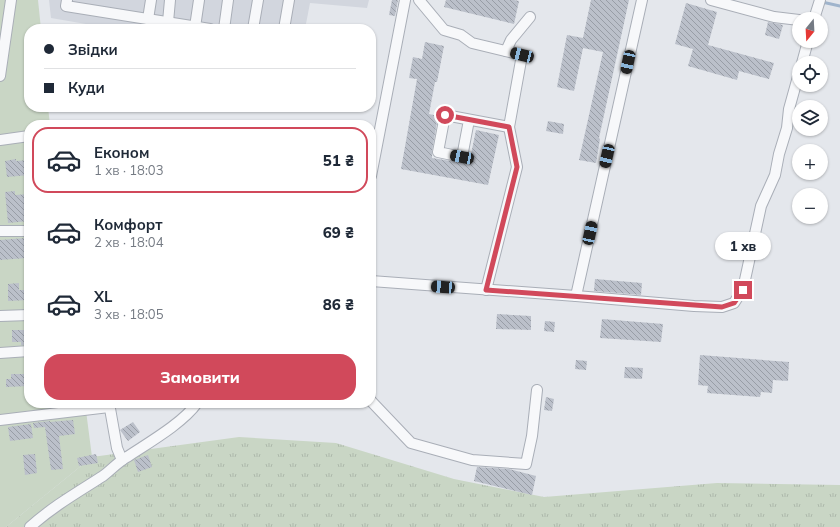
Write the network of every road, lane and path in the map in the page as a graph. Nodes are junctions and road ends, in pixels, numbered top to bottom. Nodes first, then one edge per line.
1 (11, 0) edge
2 (67, 0) edge
3 (151, 0) edge
4 (170, 0) edge
5 (199, 0) edge
6 (228, 0) edge
7 (258, 0) edge
8 (289, 0) edge
9 (405, 0) edge
10 (419, 0) edge
11 (642, 0) edge
12 (711, 0) edge
13 (530, 17) dead end
14 (148, 19) junction
15 (792, 19) edge
16 (168, 22) junction
17 (179, 24) edge
18 (196, 24) edge
19 (225, 24) edge
20 (255, 24) edge
21 (285, 24) edge
22 (506, 51) junction
23 (0, 71) edge
24 (794, 92) edge
25 (469, 120) dead end
26 (509, 127) junction
27 (24, 137) edge
28 (0, 140) edge
29 (376, 150) edge
30 (0, 231) edge
31 (24, 231) edge
32 (376, 281) edge
33 (486, 290) junction
34 (576, 296) junction
35 (24, 315) edge
36 (0, 316) edge
37 (24, 352) edge
38 (0, 353) edge
39 (537, 390) dead end
40 (376, 406) edge
41 (87, 408) edge
42 (110, 408) edge
43 (194, 408) edge
44 (0, 420) edge
45 (122, 460) junction
46 (30, 527) edge

1 - 23 street
2 - 14 street
3 - 14 street
4 - 16 street
5 - 18 street
6 - 19 street
7 - 20 street
8 - 21 street
9 - 29 street
10 - 22 street
11 - 34 street
12 - 15 street
13 - 22 street
14 - 16 street
16 - 17 street
22 - 26 street
24 - 34 street
25 - 26 street
26 - 33 street
27 - 28 street
30 - 31 street
32 - 33 street
33 - 34 street
35 - 36 street
37 - 38 street
39 - 40 street
41 - 44 street
42 - 45 street
43 - 45 street
45 - 46 street

